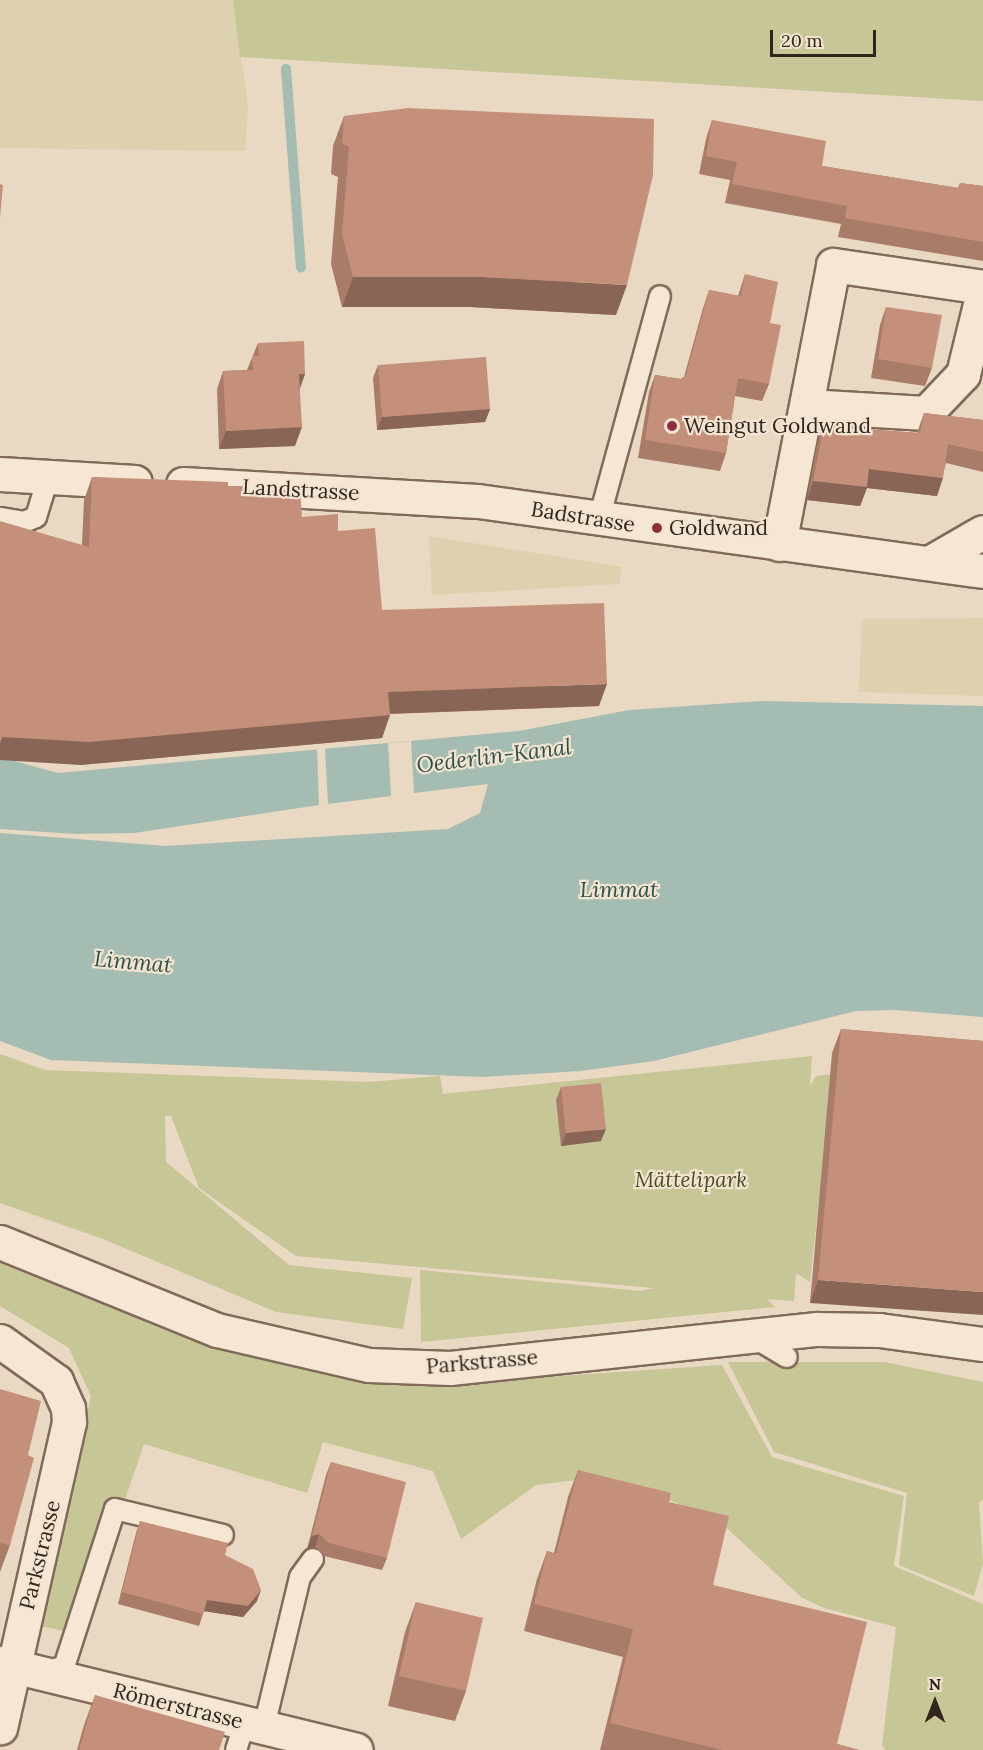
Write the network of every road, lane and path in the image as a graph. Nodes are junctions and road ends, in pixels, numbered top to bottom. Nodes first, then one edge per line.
1 (983, 287) edge
2 (983, 292) edge
3 (660, 296) dead end
4 (807, 406) junction
5 (0, 474) edge
6 (48, 478) junction
7 (423, 497) joint
8 (0, 518) edge
9 (599, 519) junction
10 (983, 532) edge
11 (779, 544) junction
12 (929, 562) junction
13 (983, 571) edge
14 (0, 1242) edge
15 (750, 1336) junction
16 (0, 1341) edge
17 (983, 1344) edge
18 (787, 1357) dead end
19 (223, 1535) dead end
20 (313, 1559) dead end
21 (18, 1667) edge
22 (0, 1727) edge
23 (248, 1733) edge
24 (356, 1750) edge

1 - 4 street
2 - 4 street
3 - 9 lane
4 - 11 street
5 - 6 street, Landstrasse
6 - 7 street, Landstrasse
6 - 8 lane
7 - 9 street, Badstrasse
9 - 11 street, Badstrasse
10 - 12 street
11 - 12 street, Badstrasse
12 - 13 street, Badstrasse
14 - 15 street, Parkstrasse
15 - 17 street, Parkstrasse
15 - 18 lane
16 - 21 street, Parkstrasse
19 - 21 lane
20 - 23 lane
21 - 22 street, Parkstrasse
21 - 23 street, Römerstrasse
23 - 24 street, Römerstrasse

